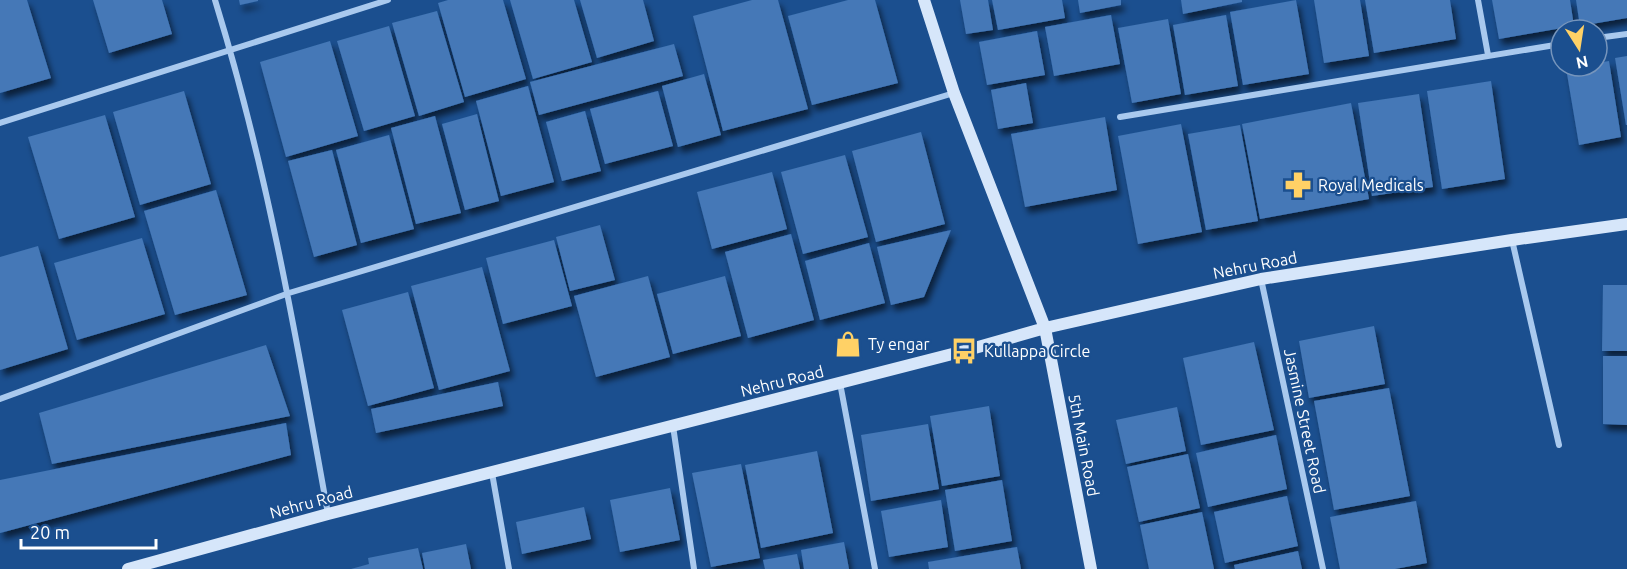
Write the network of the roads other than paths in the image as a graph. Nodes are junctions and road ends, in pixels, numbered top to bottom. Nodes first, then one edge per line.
1 (214, 0) edge
2 (388, 0) edge
3 (924, 0) edge
4 (1478, 0) edge
5 (1627, 34) edge
6 (1609, 36) edge
7 (1549, 46) edge
8 (230, 50) junction
9 (1488, 55) junction
10 (954, 93) junction
11 (1120, 117) dead end
12 (0, 123) edge
13 (1627, 224) edge
14 (1512, 240) junction
15 (1261, 279) junction
16 (289, 293) junction
17 (1045, 327) junction
18 (840, 383) junction
19 (0, 399) edge
20 (673, 426) junction
21 (1559, 445) dead end
22 (492, 472) junction
23 (328, 514) junction
24 (129, 569) edge
25 (509, 569) edge
26 (694, 569) edge
27 (875, 569) edge
28 (1091, 569) edge
29 (1323, 569) edge

1 - 8 street
2 - 8 street
3 - 10 main road, 5th Main Road
4 - 9 street
5 - 6 street
7 - 9 street
8 - 12 street
8 - 16 street
9 - 11 street
10 - 16 street
10 - 17 main road, 5th Main Road
13 - 14 main road, Nehru Road
14 - 15 main road, Nehru Road
14 - 21 street
15 - 17 main road, Nehru Road
15 - 29 street, Jasmine Street Road
16 - 19 street
16 - 23 street
17 - 18 main road, Nehru Road
17 - 28 main road, 5th Main Road
18 - 20 main road, Nehru Road
18 - 27 street
20 - 22 main road, Nehru Road
20 - 26 street
22 - 23 main road, Nehru Road
22 - 25 street
23 - 24 main road, Nehru Road

